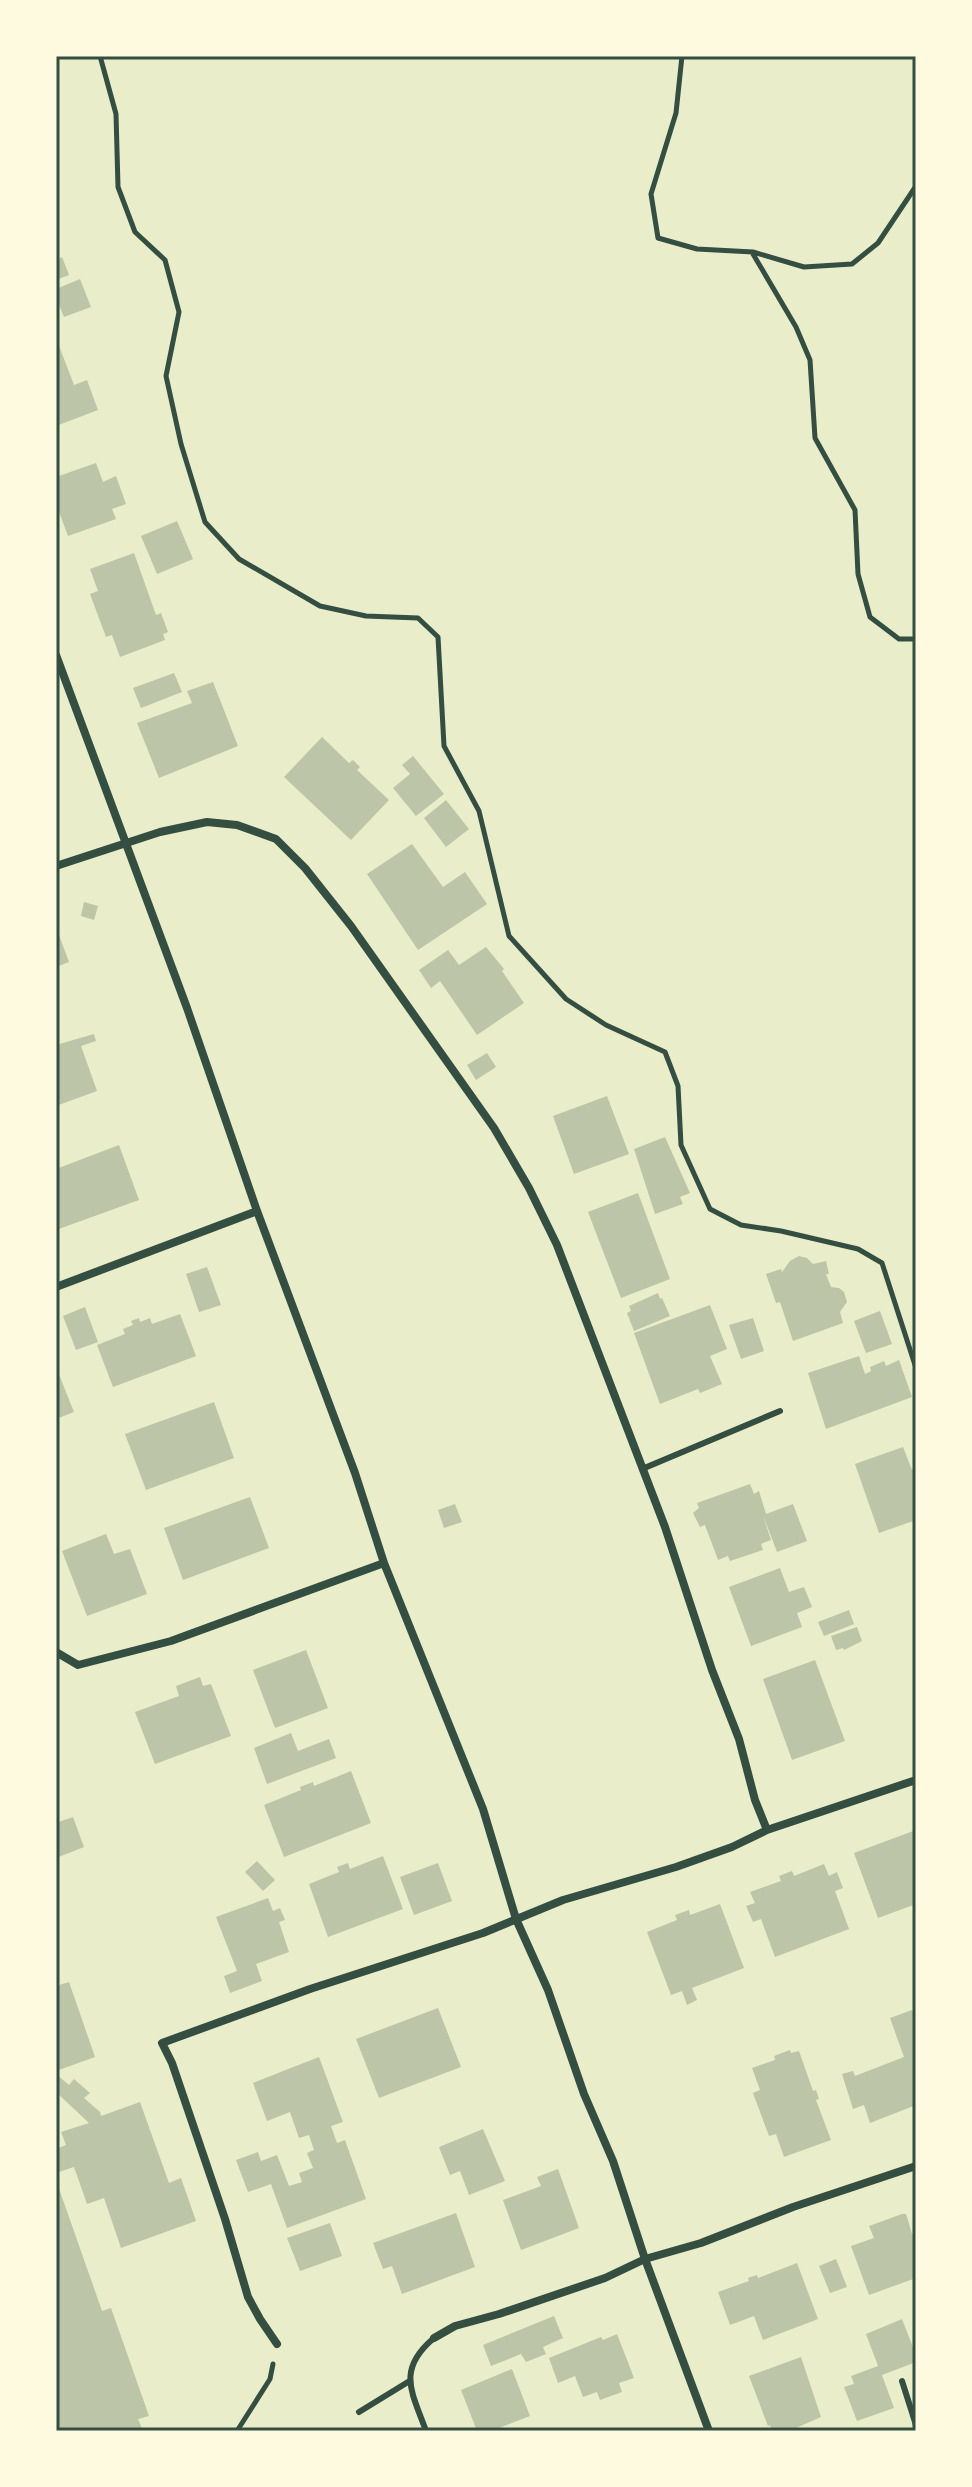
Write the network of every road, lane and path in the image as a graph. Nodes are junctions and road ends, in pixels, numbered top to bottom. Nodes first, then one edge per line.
1 (100, 56) edge
2 (682, 56) edge
3 (916, 186) edge
4 (753, 252) junction
5 (916, 639) edge
6 (56, 655) edge
7 (124, 844) junction
8 (56, 866) edge
9 (257, 1211) junction
10 (56, 1287) edge
11 (916, 1368) edge
12 (780, 1411) dead end
13 (642, 1469) junction
14 (384, 1563) junction
15 (58, 1656) edge
16 (916, 1780) edge
17 (767, 1830) junction
18 (516, 1919) junction
19 (916, 2166) edge
20 (645, 2259) junction
21 (434, 2338) joint
22 (277, 2344) joint
23 (902, 2381) dead end
24 (408, 2382) junction
25 (359, 2412) dead end
26 (916, 2425) edge
27 (237, 2431) edge
28 (426, 2431) edge
29 (709, 2431) edge

1 - 11 path
2 - 4 path
3 - 4 path
4 - 5 path
6 - 7 street
7 - 8 street
7 - 9 street
7 - 13 street
9 - 10 street
9 - 14 street
12 - 13 lane
13 - 17 street
14 - 15 street
14 - 18 street
16 - 17 street
17 - 18 street
18 - 20 street
18 - 22 street
19 - 20 street
20 - 21 street
20 - 29 street
21 - 24 lane
22 - 27 path
23 - 26 lane
24 - 25 lane
24 - 28 lane

